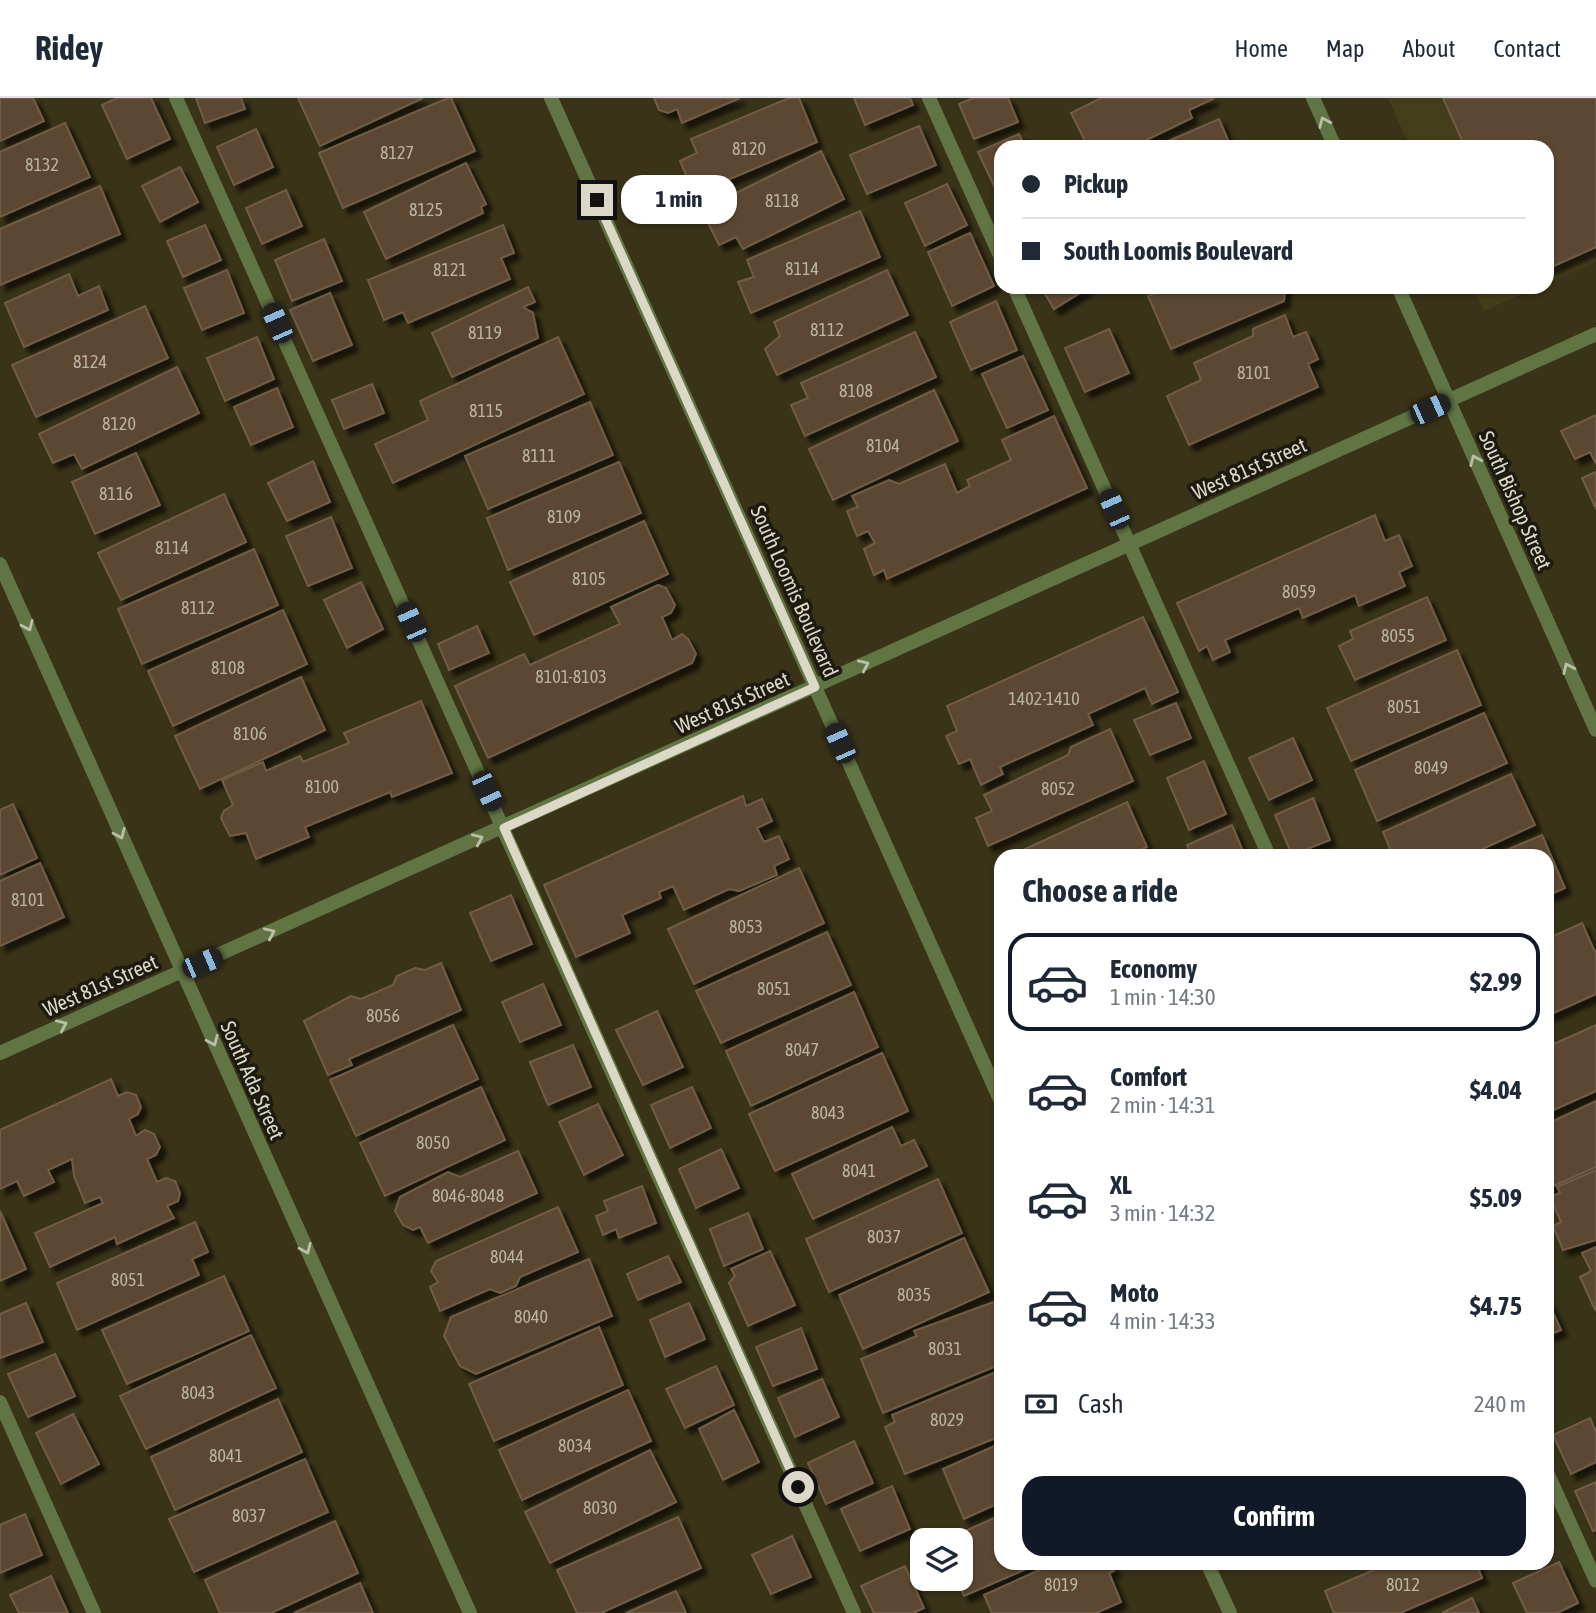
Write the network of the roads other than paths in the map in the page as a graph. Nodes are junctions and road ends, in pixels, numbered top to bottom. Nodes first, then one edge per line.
1 (176, 98) edge
2 (551, 98) edge
3 (929, 98) edge
4 (1313, 98) edge
5 (1332, 140) edge
6 (994, 242) edge
7 (1017, 294) edge
8 (1401, 294) edge
9 (1596, 334) edge
10 (1448, 400) junction
11 (1129, 545) junction
12 (0, 564) edge
13 (815, 687) junction
14 (1596, 730) edge
15 (504, 828) junction
16 (1266, 849) edge
17 (182, 972) junction
18 (0, 1053) edge
19 (994, 1086) edge
20 (0, 1402) edge
21 (1554, 1488) edge
22 (1210, 1570) edge
23 (1596, 1581) edge
24 (94, 1613) edge
25 (470, 1613) edge
26 (854, 1613) edge
27 (1230, 1613) edge

1 - 15 street
2 - 13 street, South Loomis Boulevard
3 - 6 street
5 -> 4 street
7 - 11 street
8 - 10 street, South Bishop Street
9 - 10 street, West 81st Street
10 - 11 street, West 81st Street
14 -> 10 street, South Bishop Street
13 -> 11 street, West 81st Street
11 - 16 street
12 -> 17 street, South Ada Street
13 - 15 street, West 81st Street
13 - 19 street, South Loomis Boulevard
17 -> 15 street, West 81st Street
15 - 26 street
18 -> 17 street, West 81st Street
17 -> 25 street, South Ada Street
20 - 24 street
21 - 23 street
22 - 27 street

